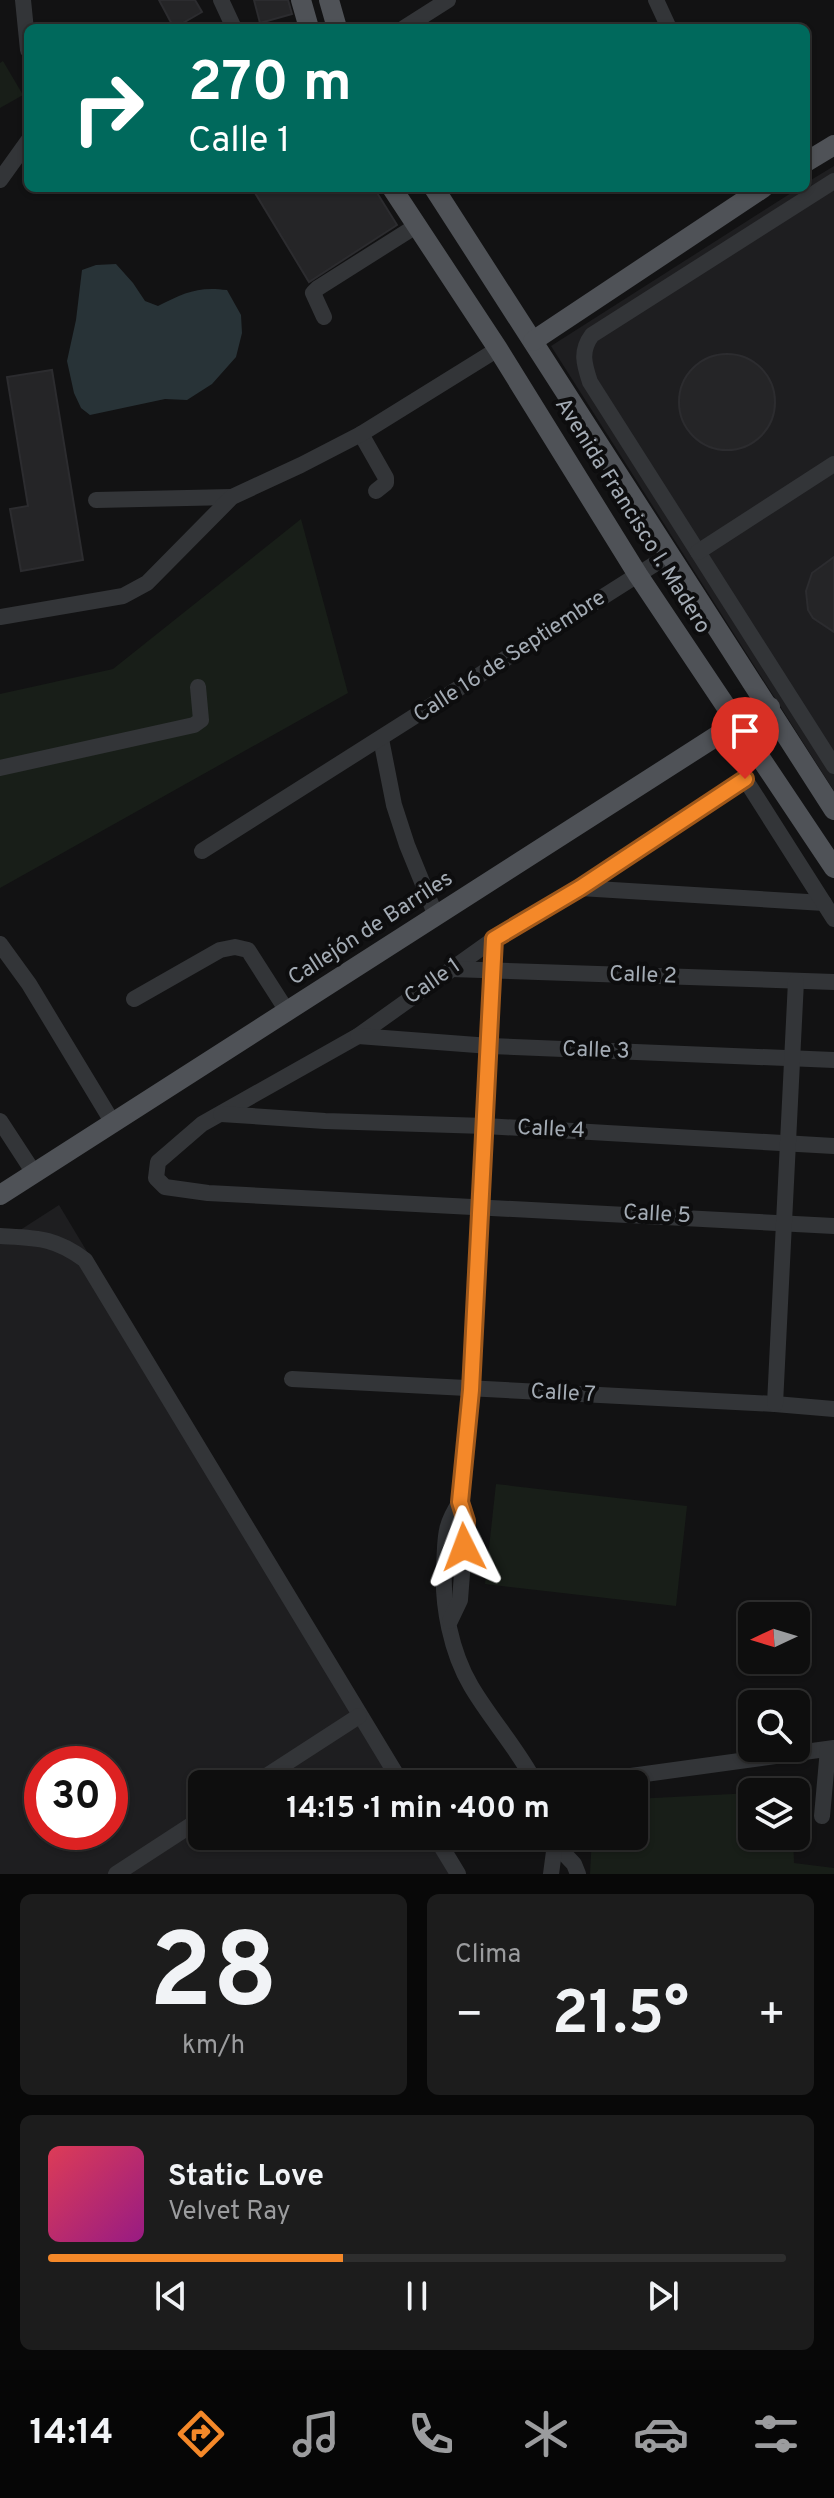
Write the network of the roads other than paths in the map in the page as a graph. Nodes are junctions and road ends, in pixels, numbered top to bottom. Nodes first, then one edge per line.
1 (221, 0) edge
2 (301, 0) edge
3 (329, 0) edge
4 (448, 0) edge
5 (656, 0) edge
6 (27, 1) edge
7 (27, 24) edge
8 (232, 24) edge
9 (308, 24) edge
10 (336, 24) edge
11 (410, 24) edge
12 (667, 24) edge
13 (834, 145) edge
14 (24, 147) edge
15 (810, 160) edge
16 (0, 180) edge
17 (834, 181) edge
18 (395, 192) edge
19 (437, 192) edge
20 (750, 192) edge
21 (416, 226) junction
22 (324, 317) dead end
23 (533, 341) junction
24 (498, 349) junction
25 (361, 434) junction
26 (834, 464) edge
27 (376, 491) dead end
28 (232, 497) junction
29 (96, 500) dead end
30 (698, 552) junction
31 (669, 555) junction
32 (638, 575) junction
33 (0, 617) edge
34 (198, 687) dead end
35 (770, 707) junction
36 (737, 723) junction
37 (381, 739) junction
38 (834, 766) edge
39 (0, 768) edge
40 (834, 810) edge
41 (202, 851) dead end
42 (834, 868) edge
43 (580, 888) junction
44 (824, 903) junction
45 (436, 916) junction
46 (834, 919) edge
47 (494, 939) junction
48 (0, 944) edge
49 (452, 969) junction
50 (494, 971) junction
51 (796, 981) junction
52 (834, 982) edge
53 (134, 999) dead end
54 (287, 1011) junction
55 (358, 1036) junction
56 (490, 1046) junction
57 (792, 1059) junction
58 (834, 1060) edge
59 (219, 1114) junction
60 (0, 1121) edge
61 (113, 1123) junction
62 (485, 1126) junction
63 (787, 1143) junction
64 (834, 1146) edge
65 (34, 1173) junction
66 (156, 1178) joint
67 (0, 1195) edge
68 (480, 1205) junction
69 (783, 1223) junction
70 (834, 1226) edge
71 (0, 1236) edge
72 (292, 1379) dead end
73 (471, 1390) junction
74 (775, 1404) junction
75 (834, 1409) edge
76 (359, 1716) junction
77 (831, 1748) edge
78 (276, 1770) edge
79 (393, 1770) edge
80 (529, 1770) edge
81 (648, 1774) edge
82 (828, 1786) edge
83 (822, 1816) dead end
84 (188, 1827) edge
85 (443, 1850) edge
86 (553, 1850) edge
87 (562, 1850) edge
88 (116, 1874) edge
89 (458, 1874) edge
90 (551, 1874) edge
91 (578, 1874) edge

1 - 8 street
2 - 9 main road
3 - 10 main road
4 - 11 street
5 - 12 street
6 - 7 street
13 - 15 main road
14 - 16 street
17 - 30 street
18 - 21 main road, Avenida Francisco I. Madero
19 - 23 main road, Avenida Francisco I. Madero
20 - 23 main road
21 - 22 street
21 - 24 main road, Avenida Francisco I. Madero
23 - 31 main road, Avenida Francisco I. Madero
24 - 25 street
24 - 32 main road, Avenida Francisco I. Madero
25 - 27 street
25 - 28 street
26 - 30 street
28 - 29 street
28 - 33 street
30 - 38 street
31 - 32 street, Calle 16 de Septiembre
31 - 35 main road, Avenida Francisco I. Madero
32 - 36 main road, Avenida Francisco I. Madero
32 - 37 street, Calle 16 de Septiembre
34 - 39 street
35 - 36 main road, Callejón de Barriles
35 - 40 main road, Avenida Francisco I. Madero
36 - 42 main road, Avenida Francisco I. Madero
36 - 45 main road, Callejón de Barriles
37 - 41 street, Calle 16 de Septiembre
37 - 45 street
43 - 44 street
43 - 44 street, Calle 1
43 - 47 street, Calle 1
44 - 46 street, Calle 1
45 - 54 main road, Callejón de Barriles
47 - 49 street, Calle 1
47 - 50 street
48 - 61 street
49 - 50 street, Calle 2
49 - 55 street, Calle 1
50 - 51 street, Calle 2
50 - 56 street
51 - 52 street, Calle 2
51 - 57 street
53 - 54 street
54 - 61 main road, Callejón de Barriles
55 - 56 street, Calle 3
55 - 59 street, Calle 1
56 - 57 street, Calle 3
56 - 62 street
57 - 58 street, Calle 3
57 - 63 street
59 - 62 street, Calle 4
59 - 66 street, Calle 1
60 - 65 street
61 - 65 main road, Callejón de Barriles
62 - 63 street, Calle 4
62 - 68 street
63 - 64 street, Calle 4
63 - 69 street
65 - 67 main road, Callejón de Barriles
66 - 68 street, Calle 5
68 - 69 street, Calle 5
68 - 73 street
69 - 70 street, Calle 5
69 - 74 street
71 - 76 street
72 - 73 street, Calle 7
73 - 74 street, Calle 7
73 - 80 street
74 - 75 street, Calle 7
76 - 78 street
76 - 79 street
77 - 81 street
77 - 82 street
82 - 83 street
84 - 88 street
85 - 89 street
86 - 90 street
87 - 91 street

